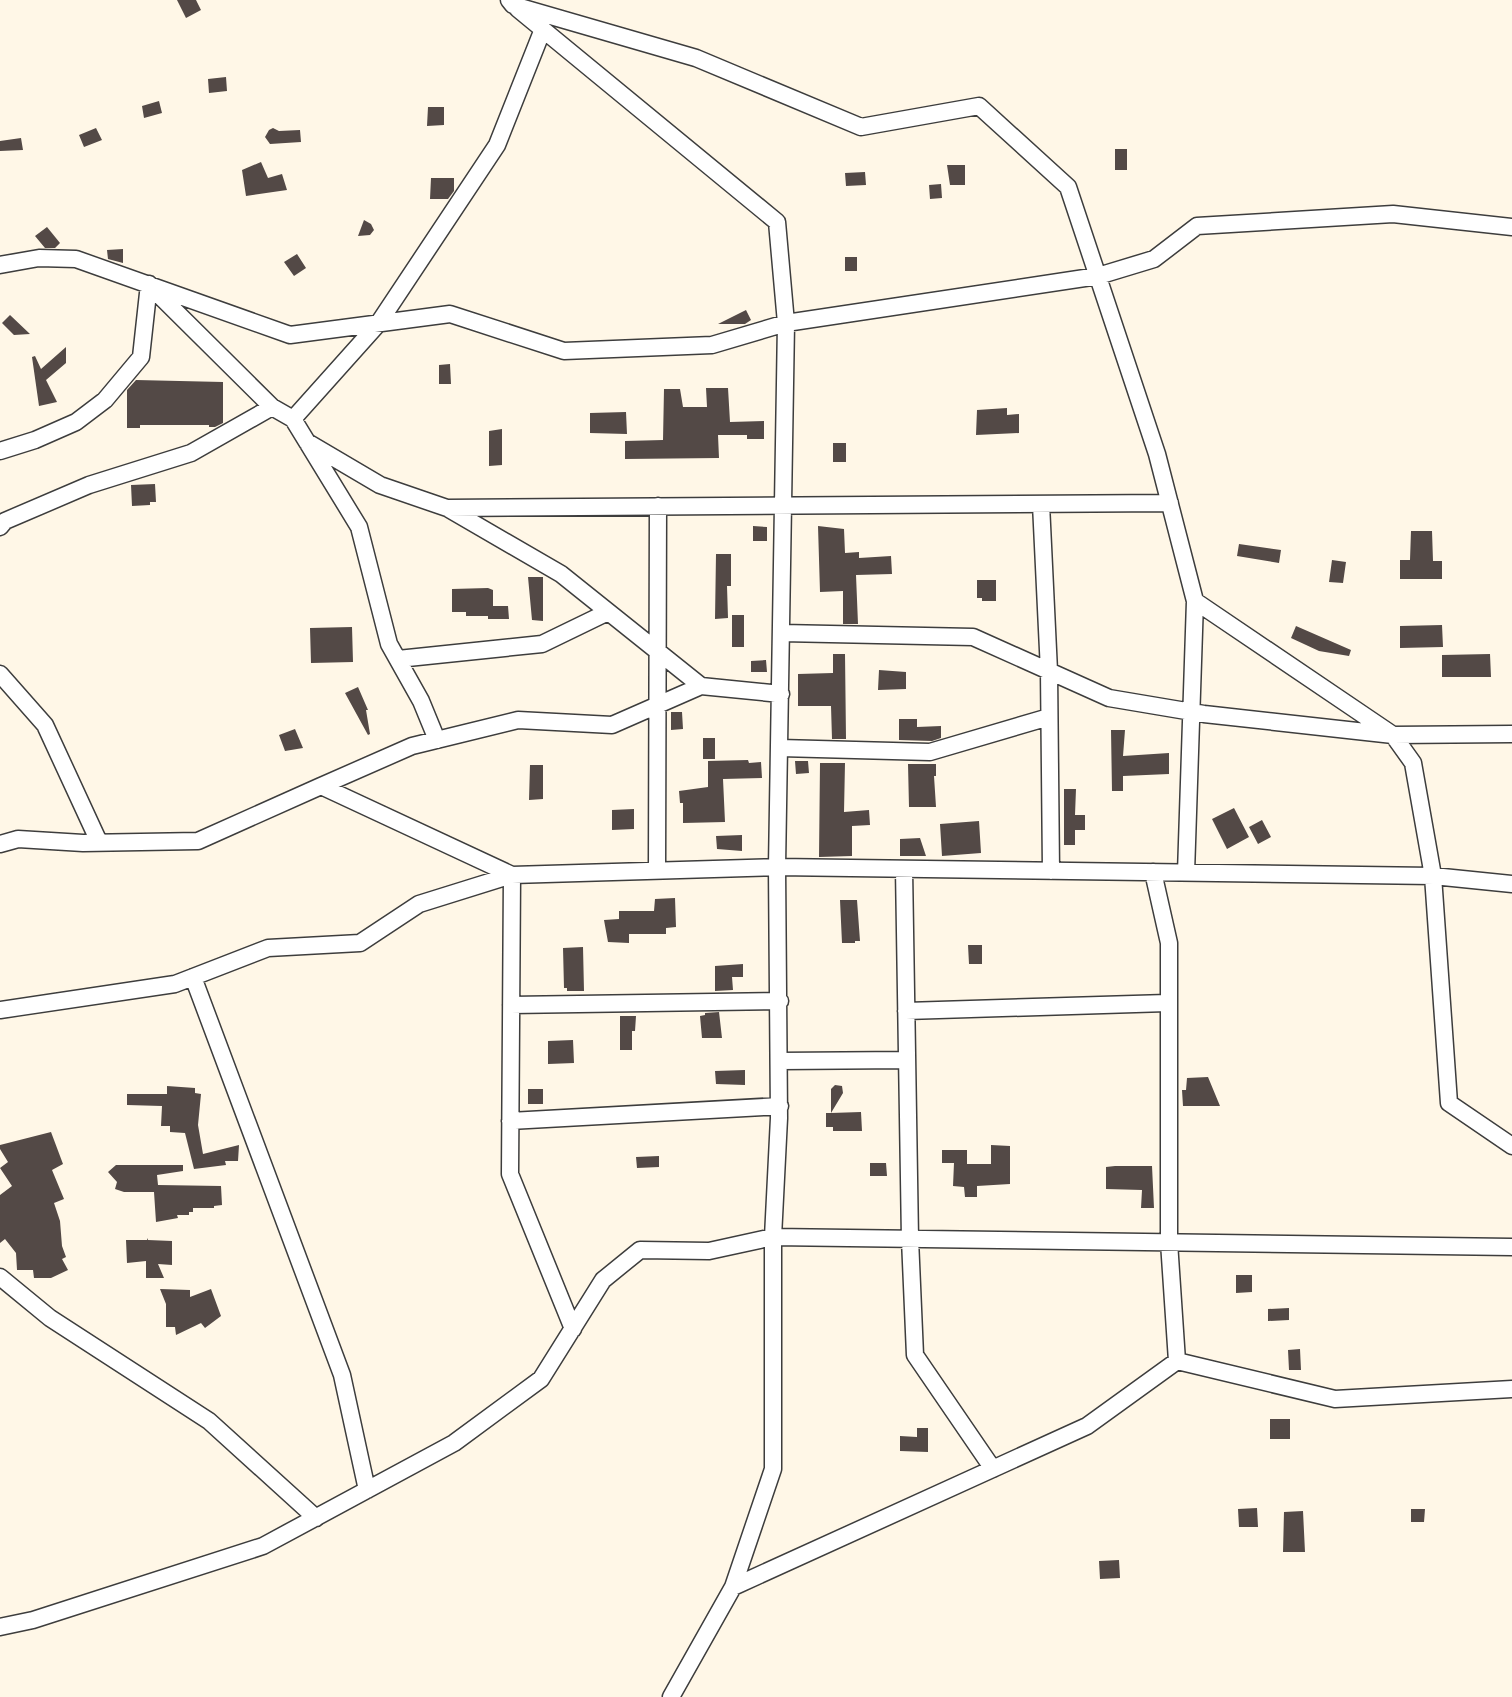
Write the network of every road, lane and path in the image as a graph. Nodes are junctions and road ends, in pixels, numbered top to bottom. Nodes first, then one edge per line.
1 (511, 2) edge
2 (543, 29) junction
3 (1512, 227) edge
4 (0, 265) edge
5 (1098, 276) junction
6 (149, 284) junction
7 (786, 323) junction
8 (378, 324) junction
9 (272, 407) junction
10 (293, 419) junction
11 (307, 442) junction
12 (0, 451) edge
13 (1170, 503) junction
14 (785, 504) junction
15 (1041, 504) junction
16 (658, 506) junction
17 (447, 508) junction
18 (0, 527) edge
19 (1195, 601) junction
20 (608, 612) junction
21 (782, 634) junction
22 (657, 651) junction
23 (398, 659) junction
24 (1049, 671) junction
25 (0, 674) edge
26 (701, 686) junction
27 (781, 694) junction
28 (657, 705) junction
29 (1192, 712) junction
30 (1049, 717) junction
31 (1512, 734) edge
32 (1393, 736) junction
33 (437, 740) junction
34 (780, 748) junction
35 (321, 786) junction
36 (99, 842) junction
37 (0, 844) edge
38 (777, 867) junction
39 (904, 869) junction
40 (657, 871) junction
41 (1051, 871) junction
42 (1153, 872) junction
43 (1186, 873) junction
44 (512, 875) junction
45 (1433, 876) junction
46 (1512, 884) edge
47 (193, 977) junction
48 (780, 1001) junction
49 (1167, 1003) junction
50 (512, 1005) junction
51 (0, 1010) edge
52 (906, 1011) junction
53 (907, 1060) junction
54 (780, 1061) junction
55 (779, 1106) junction
56 (510, 1121) junction
57 (1512, 1146) edge
58 (773, 1237) junction
59 (911, 1239) junction
60 (1169, 1242) junction
61 (1512, 1247) edge
62 (0, 1277) edge
63 (573, 1329) junction
64 (1177, 1362) junction
65 (1512, 1389) edge
66 (993, 1469) junction
67 (367, 1490) junction
68 (316, 1518) junction
69 (733, 1587) junction
70 (0, 1627) edge
71 (671, 1697) edge

1 - 2 street
1 - 5 street
2 - 7 street
2 - 8 street
3 - 5 street
4 - 6 street
5 - 7 street
5 - 13 street
6 - 8 street
6 - 9 street
6 - 12 street
7 - 8 street
7 - 14 street
8 - 10 street
9 - 10 street
9 - 18 street
10 - 11 street
11 - 17 street
11 - 23 street
13 - 15 street
13 - 19 street
14 - 15 street
14 - 16 street
14 - 21 street
15 - 24 street
16 - 17 street
16 - 22 street
17 - 20 street
19 - 29 street
19 - 32 street
20 - 22 street
20 - 23 street
21 - 24 street
21 - 27 street
22 - 26 street
22 - 28 street
23 - 33 street
24 - 29 street
24 - 30 street
25 - 36 street
26 - 27 street
26 - 28 street
27 - 34 street
28 - 33 street
28 - 40 street
29 - 32 street
29 - 43 street
30 - 34 street
30 - 41 street
31 - 32 street
32 - 45 street
33 - 35 street
34 - 38 street
35 - 36 street
35 - 44 street
36 - 37 street
38 - 39 street
38 - 40 street
38 - 48 street
39 - 41 street
39 - 52 street
40 - 44 street
41 - 42 street
42 - 43 street
42 - 49 street
43 - 45 street
44 - 47 street
44 - 50 street
45 - 46 street
45 - 57 street
47 - 51 street
47 - 67 street
48 - 50 street
48 - 54 street
49 - 52 street
49 - 60 street
50 - 56 street
52 - 53 street
53 - 54 street
53 - 59 street
54 - 55 street
55 - 56 street
55 - 58 street
56 - 63 street
58 - 59 street
58 - 63 street
58 - 69 street
59 - 60 street
59 - 66 street
60 - 61 street
60 - 64 street
62 - 68 street
63 - 67 street
64 - 65 street
64 - 66 street
66 - 69 street
67 - 68 street
68 - 70 street
69 - 71 street

